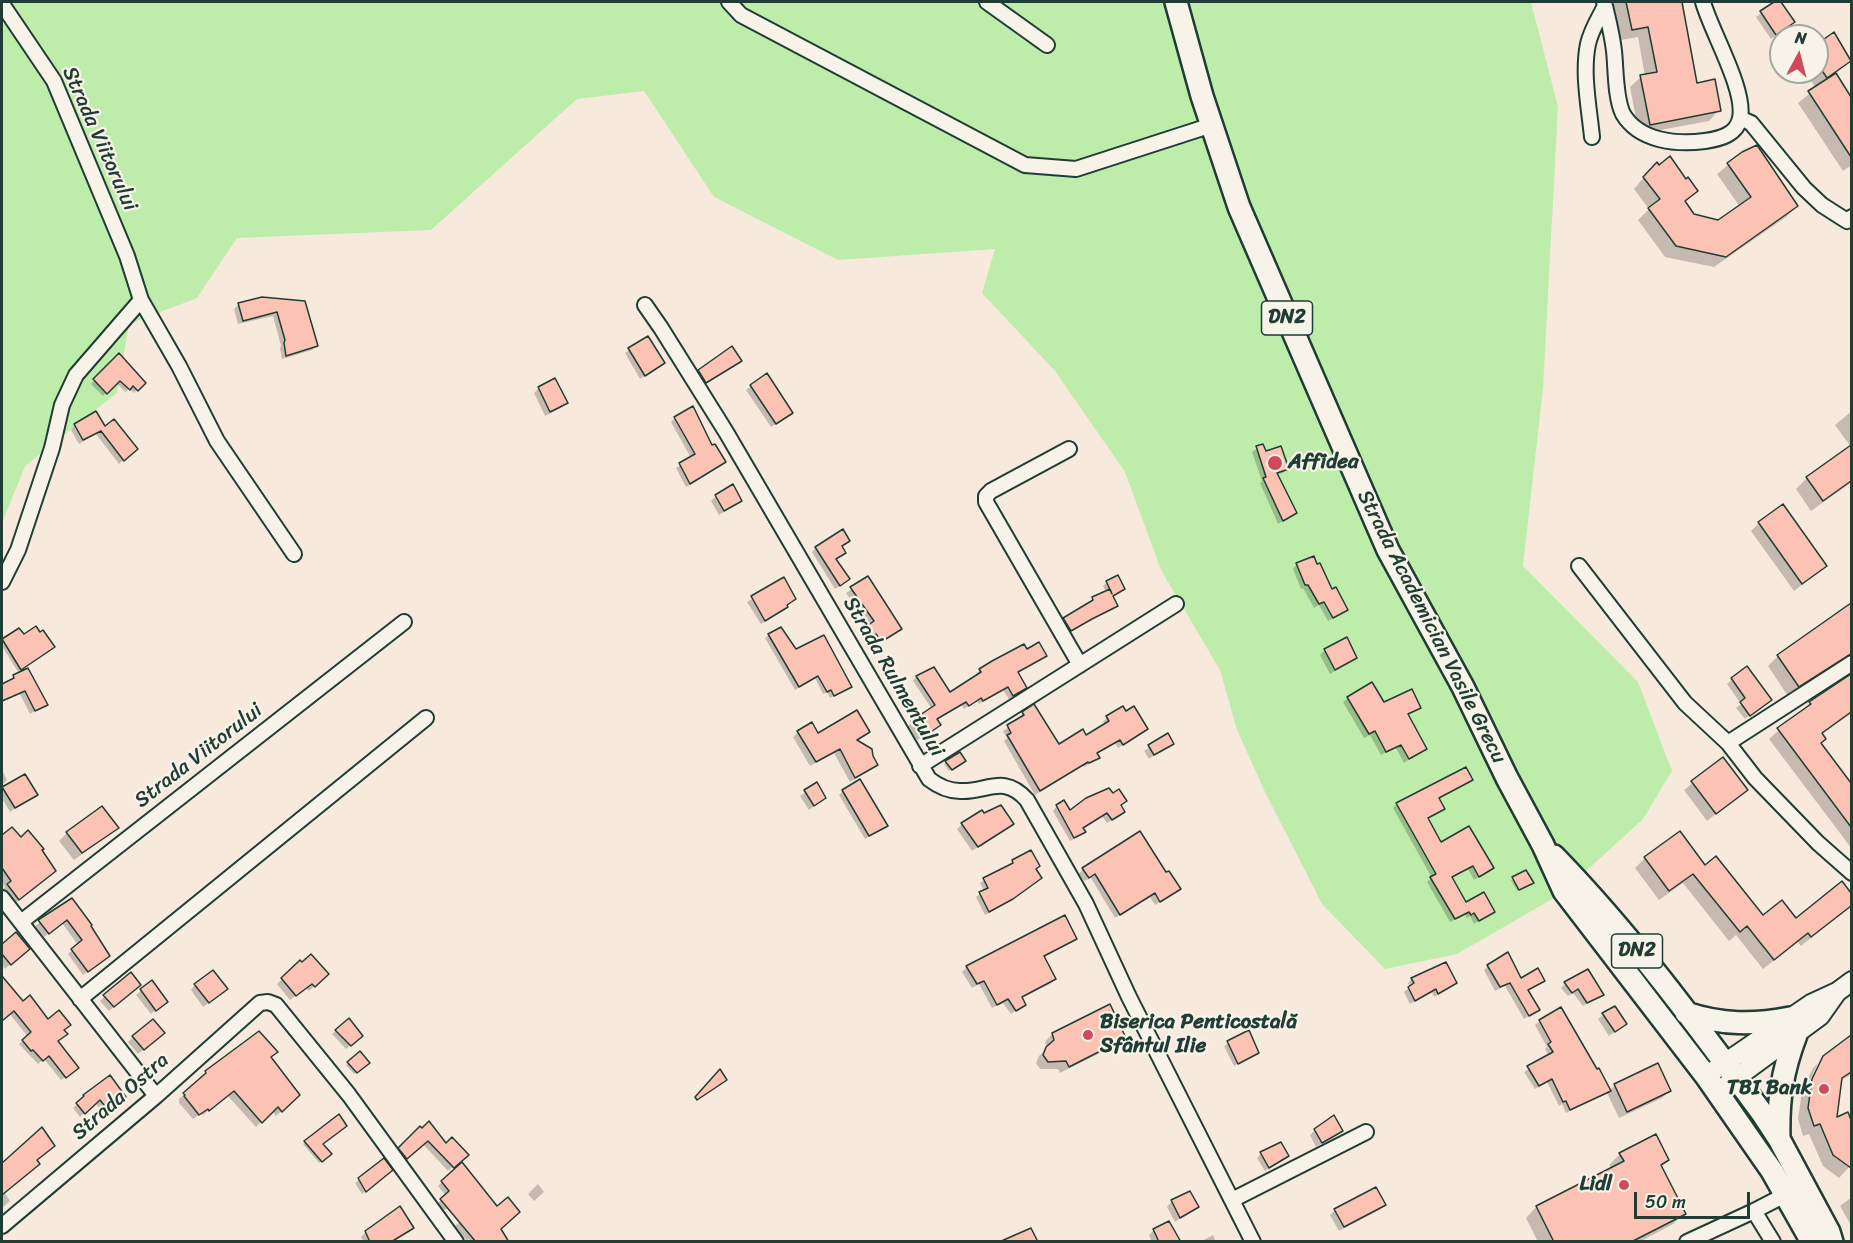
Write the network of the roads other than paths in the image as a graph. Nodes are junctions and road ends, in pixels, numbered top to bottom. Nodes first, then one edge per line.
1 (729, 2) edge
2 (987, 2) edge
3 (1176, 2) edge
4 (1703, 2) edge
5 (2, 3) edge
6 (1605, 4) edge
7 (1047, 45) dead end
8 (1740, 118) junction
9 (1212, 125) junction
10 (1592, 137) dead end
11 (1851, 217) edge
12 (141, 300) junction
13 (645, 305) dead end
14 (1069, 449) dead end
15 (294, 554) dead end
16 (1579, 566) dead end
17 (2, 582) edge
18 (1176, 604) dead end
19 (404, 622) dead end
20 (1851, 663) edge
21 (1080, 665) junction
22 (426, 718) dead end
23 (1728, 743) junction
24 (920, 766) junction
25 (1544, 845) junction
26 (1851, 873) edge
27 (2, 898) edge
28 (21, 922) junction
29 (1851, 981) edge
30 (80, 999) junction
31 (1686, 1013) junction
32 (1793, 1026) junction
33 (1730, 1071) junction
34 (1712, 1084) junction
35 (156, 1096) junction
36 (1366, 1132) dead end
37 (1779, 1139) junction
38 (1785, 1195) junction
39 (1232, 1200) junction
40 (1754, 1211) junction
41 (2, 1226) edge
42 (456, 1242) edge
43 (1253, 1242) edge
44 (1687, 1242) edge
45 (1773, 1242) edge
46 (1812, 1242) edge
47 (1832, 1242) edge

1 - 9 street
2 - 7 street
3 - 9 main road, Strada Academician Vasile Grecu / DN2
4 - 8 street
5 - 12 street, Strada Viitorului
6 - 8 street
6 - 10 street
8 - 11 street
9 - 25 main road, Strada Academician Vasile Grecu / DN2
12 - 15 street, Strada Viitorului
12 - 17 street
13 - 24 street, Strada Rulmentului
14 - 21 street
16 - 23 street
18 - 21 street
19 - 28 street, Strada Viitorului
20 - 23 street
21 - 24 street
22 - 30 street
23 - 26 street
24 - 39 street, Strada Rulmentului
25 - 31 main road, Strada Academician Vasile Grecu / DN2
25 - 34 main road, Strada Academician Vasile Grecu / DN2
27 - 28 street
28 - 30 street
29 - 32 main road
30 - 35 street
31 - 32 main road
31 - 33 main road, Strada Academician Vasile Grecu / DN2
32 - 33 main road
32 - 37 main road
33 - 34 main road
33 - 37 main road, DN2
34 - 38 main road, DN2
35 - 41 street, Strada Ostra
35 - 42 street, Strada Ostra
36 - 39 street
37 - 47 main road, DN2
38 - 40 street
38 - 46 main road, DN2
39 - 43 street, Strada Rulmentului
40 - 44 street
40 - 45 street

